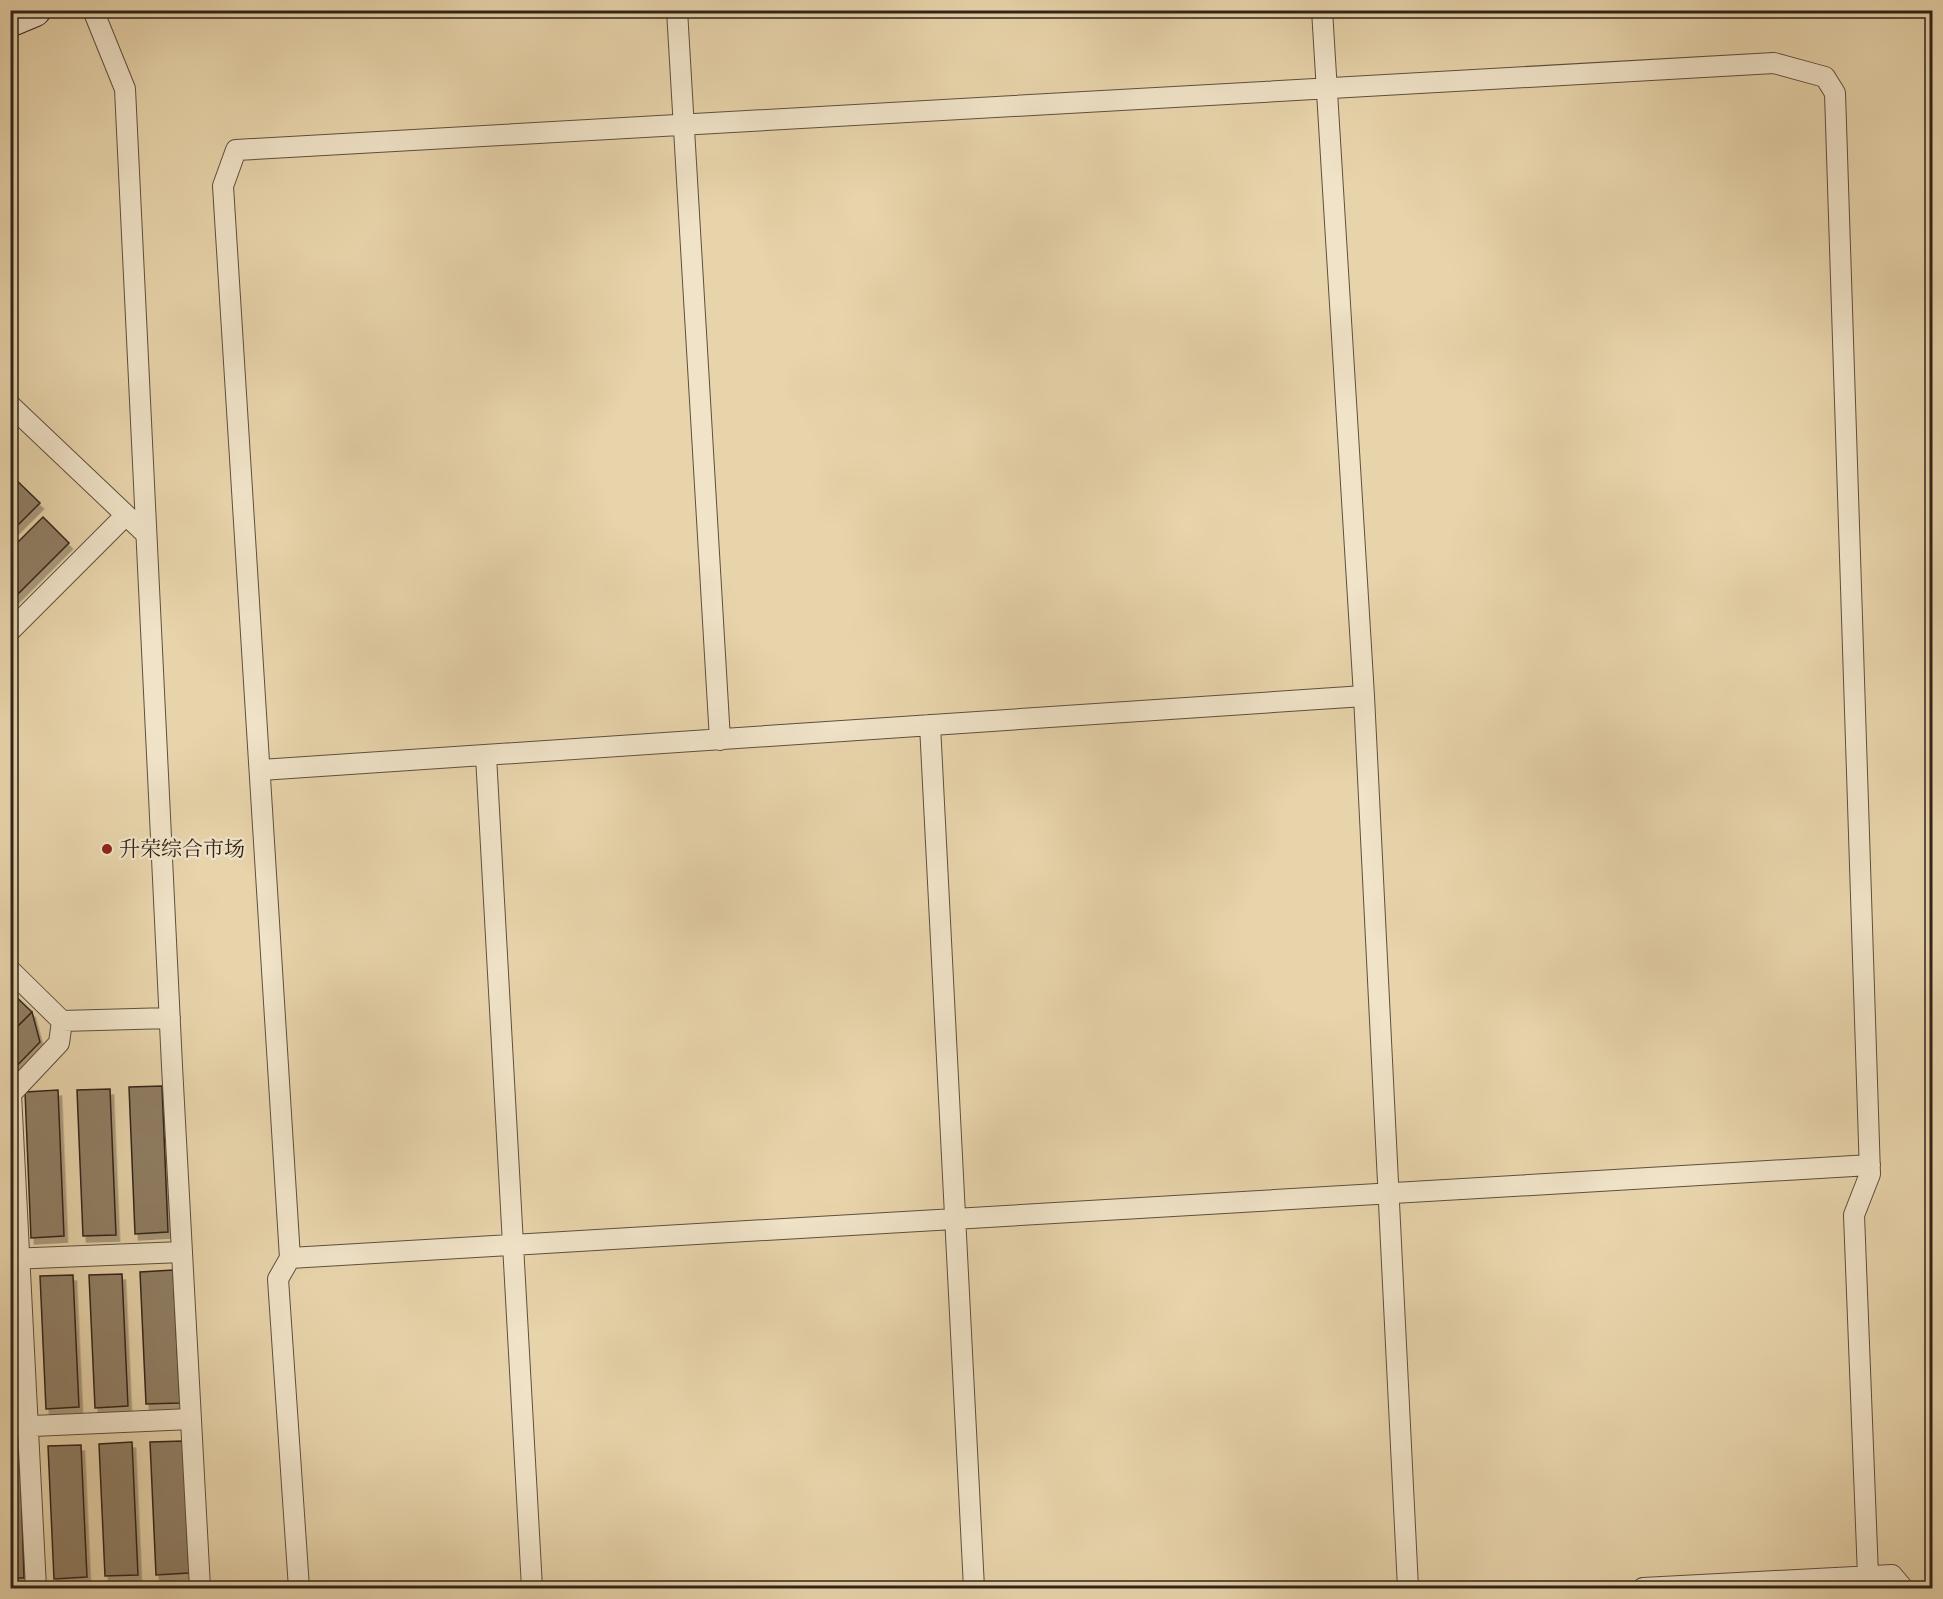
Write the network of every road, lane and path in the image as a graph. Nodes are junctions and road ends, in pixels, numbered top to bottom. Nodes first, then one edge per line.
1 (34, 10) edge
2 (93, 10) edge
3 (677, 10) edge
4 (1322, 10) edge
5 (10, 20) edge
6 (1327, 87) junction
7 (684, 125) junction
8 (10, 405) edge
9 (126, 515) junction
10 (146, 534) junction
11 (10, 631) edge
12 (1364, 696) junction
13 (930, 726) junction
14 (720, 740) junction
15 (486, 756) junction
16 (261, 770) junction
17 (10, 970) edge
18 (170, 1018) junction
19 (62, 1021) junction
20 (11, 1095) edge
21 (1870, 1165) junction
22 (1388, 1194) junction
23 (955, 1219) junction
24 (514, 1243) junction
25 (182, 1252) junction
26 (290, 1258) junction
27 (15, 1259) edge
28 (191, 1419) junction
29 (19, 1426) edge
30 (1868, 1576) junction
31 (36, 1588) edge
32 (200, 1588) edge
33 (299, 1588) edge
34 (532, 1588) edge
35 (974, 1588) edge
36 (1408, 1588) edge
37 (1643, 1588) edge
38 (1903, 1588) edge

1 - 5 main road
2 - 10 lane
3 - 7 lane
4 - 6 lane
6 - 7 lane
6 - 12 lane
6 - 21 lane
7 - 14 lane
7 - 16 lane
8 - 9 lane
9 - 10 lane
9 - 11 lane
10 - 18 lane
12 - 13 lane
12 - 22 lane
13 - 14 lane
13 - 23 lane
14 - 15 lane
15 - 16 lane
15 - 24 lane
16 - 26 lane
17 - 19 lane
18 - 19 lane
18 - 25 lane
19 - 20 lane
20 - 27 lane
21 - 22 lane
21 - 30 lane
22 - 23 lane
22 - 36 lane
23 - 24 lane
23 - 35 lane
24 - 26 lane
24 - 34 lane
25 - 27 lane
25 - 28 lane
26 - 33 lane
27 - 29 lane
28 - 29 lane
28 - 32 lane
29 - 31 lane
30 - 37 lane
30 - 38 lane

